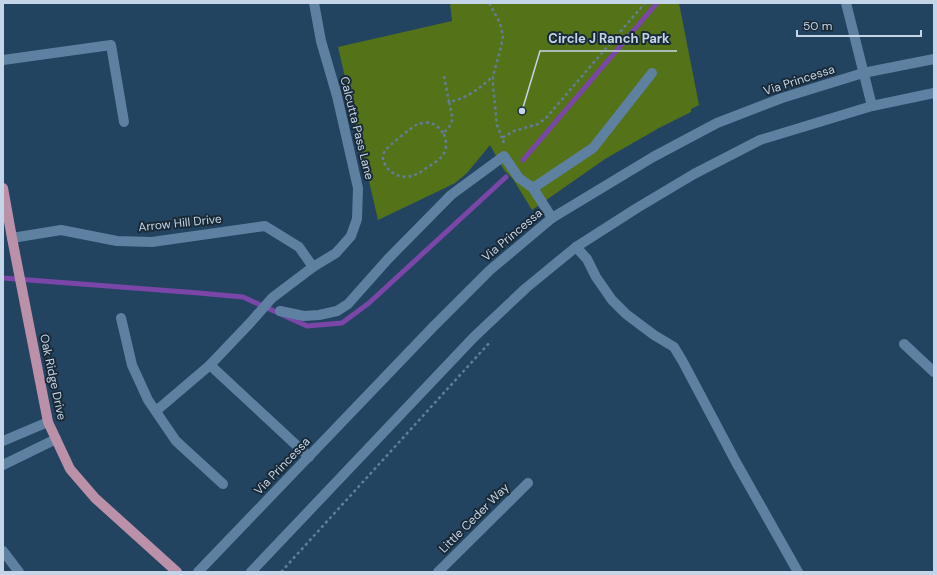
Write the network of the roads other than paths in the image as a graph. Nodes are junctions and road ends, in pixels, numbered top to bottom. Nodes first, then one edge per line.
1 (314, 3) edge
2 (846, 3) edge
3 (934, 59) edge
4 (3, 60) edge
5 (652, 73) dead end
6 (863, 73) junction
7 (934, 93) edge
8 (872, 106) junction
9 (124, 122) dead end
10 (3, 188) edge
11 (533, 188) junction
12 (552, 218) junction
13 (12, 238) junction
14 (576, 247) junction
15 (313, 267) junction
16 (280, 311) dead end
17 (122, 318) dead end
18 (904, 344) dead end
19 (210, 365) junction
20 (934, 372) edge
21 (156, 411) junction
22 (48, 422) junction
23 (56, 439) junction
24 (3, 441) edge
25 (309, 457) junction
26 (3, 466) edge
27 (528, 483) dead end
28 (222, 484) dead end
29 (3, 551) edge
30 (440, 571) edge
31 (19, 572) edge
32 (178, 572) edge
33 (198, 572) edge
34 (251, 572) edge
35 (798, 572) edge

1 - 15 street, Calcutta Pass Lane
2 - 6 street
3 - 6 street, Via Princessa
4 - 9 street
5 - 11 street
6 - 8 street
6 - 12 street, Via Princessa
7 - 8 street
8 - 14 street
10 - 13 main road, Oak Ridge Drive
11 - 12 street
11 - 16 street
12 - 25 street, Via Princessa
13 - 15 street, Arrow Hill Drive
13 - 22 main road, Oak Ridge Drive
14 - 34 street
14 - 35 street
15 - 19 street, Calcutta Pass Lane
17 - 21 street
18 - 20 street
19 - 21 street, Calcutta Pass Lane
19 - 25 street
21 - 28 street
22 - 23 main road, Oak Ridge Drive
22 - 24 street
23 - 26 street
23 - 32 main road, Oak Ridge Drive
25 - 33 street, Via Princessa
27 - 30 street, Little Ceder Way
29 - 31 street

